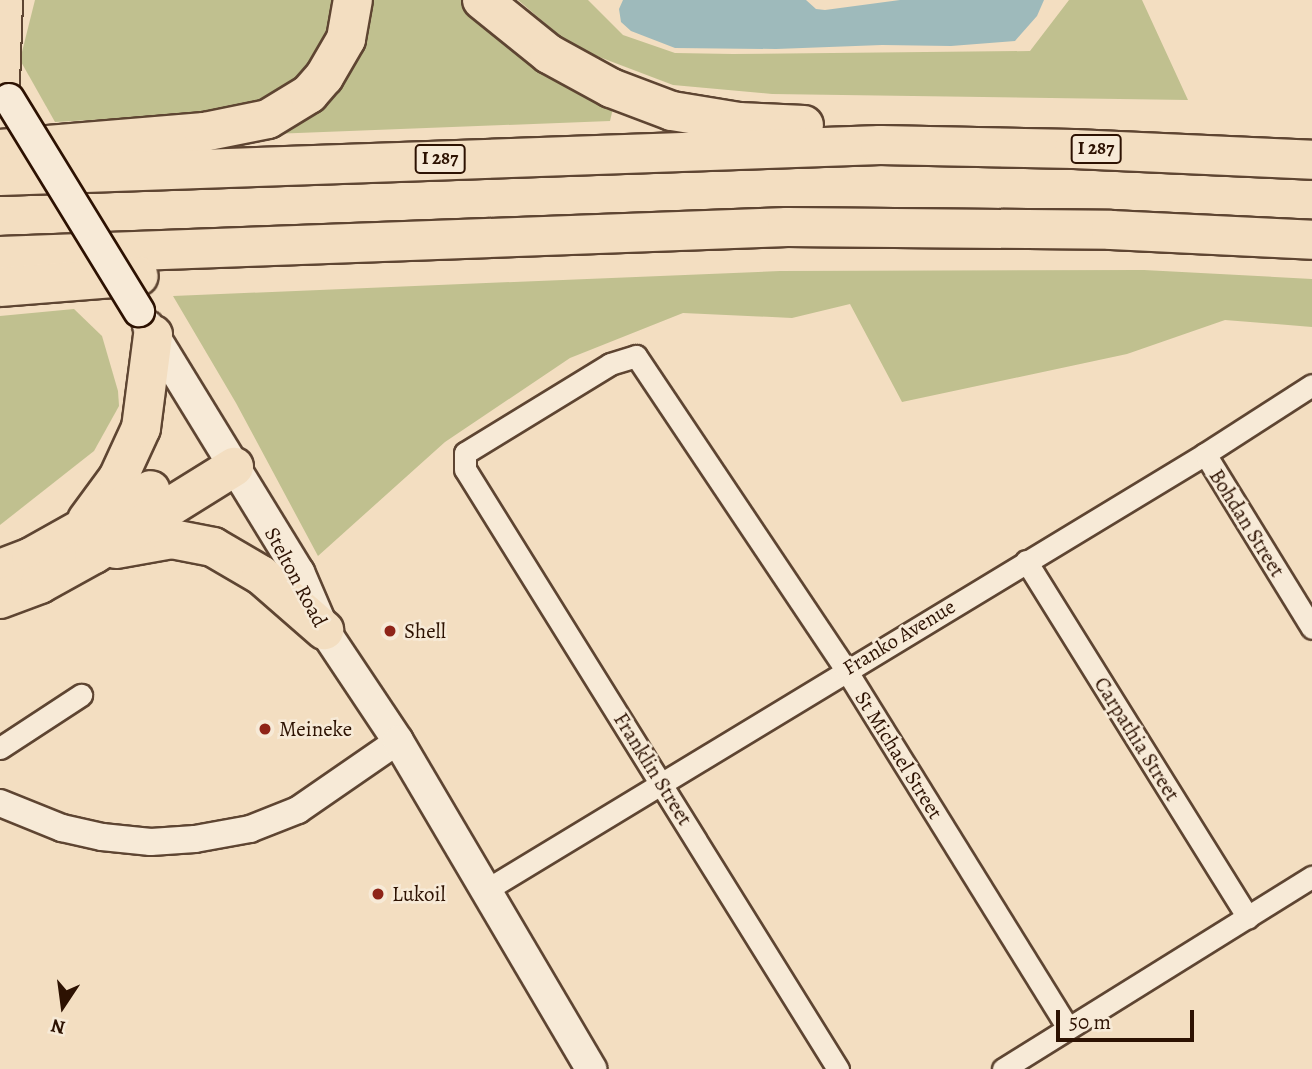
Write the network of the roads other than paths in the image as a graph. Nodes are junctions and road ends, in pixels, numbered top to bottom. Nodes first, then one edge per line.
1 (4, 0) edge
2 (353, 0) edge
3 (482, 0) edge
4 (3, 89) edge
5 (880, 145) junction
6 (0, 149) edge
7 (1312, 160) edge
8 (0, 176) edge
9 (1312, 240) edge
10 (248, 247) junction
11 (0, 256) edge
12 (0, 287) edge
13 (146, 323) junction
14 (1312, 385) edge
15 (1205, 454) junction
16 (228, 458) junction
17 (465, 469) joint
18 (87, 541) junction
19 (1026, 561) junction
20 (0, 569) edge
21 (0, 599) edge
22 (1312, 628) edge
23 (324, 630) junction
24 (845, 670) junction
25 (81, 695) dead end
26 (398, 741) junction
27 (0, 748) edge
28 (661, 781) junction
29 (0, 803) edge
30 (1312, 877) edge
31 (486, 890) junction
32 (1248, 917) junction
33 (1068, 1028) junction
34 (591, 1069) edge
35 (838, 1069) edge
36 (1003, 1069) edge

1 - 4 highway
2 - 6 highway
3 - 5 highway
4 - 13 main road, Stelton Road, bridge
5 - 7 highway, I 287
5 - 8 highway, I 287
9 - 10 highway
10 - 11 highway
10 - 12 highway
13 - 16 main road, Stelton Road
13 - 18 highway
14 - 15 street, Franko Avenue
15 - 19 street, Franko Avenue
15 - 22 street, Bohdan Street
16 - 18 highway
16 - 23 main road, Stelton Road
17 - 24 street, St Michael Street
17 - 28 street, Franklin Street
18 - 20 highway
18 - 21 highway
18 - 23 highway
19 - 24 street, Franko Avenue
19 - 32 street, Carpathia Street
23 - 26 main road, Stelton Road
24 - 28 street, Franko Avenue
24 - 33 street, St Michael Street
25 - 27 street
26 - 29 street
26 - 31 main road, Stelton Road
28 - 31 street, Franko Avenue
28 - 35 street, Franklin Street
30 - 32 street
31 - 34 main road, Stelton Road
32 - 33 street
33 - 36 street

